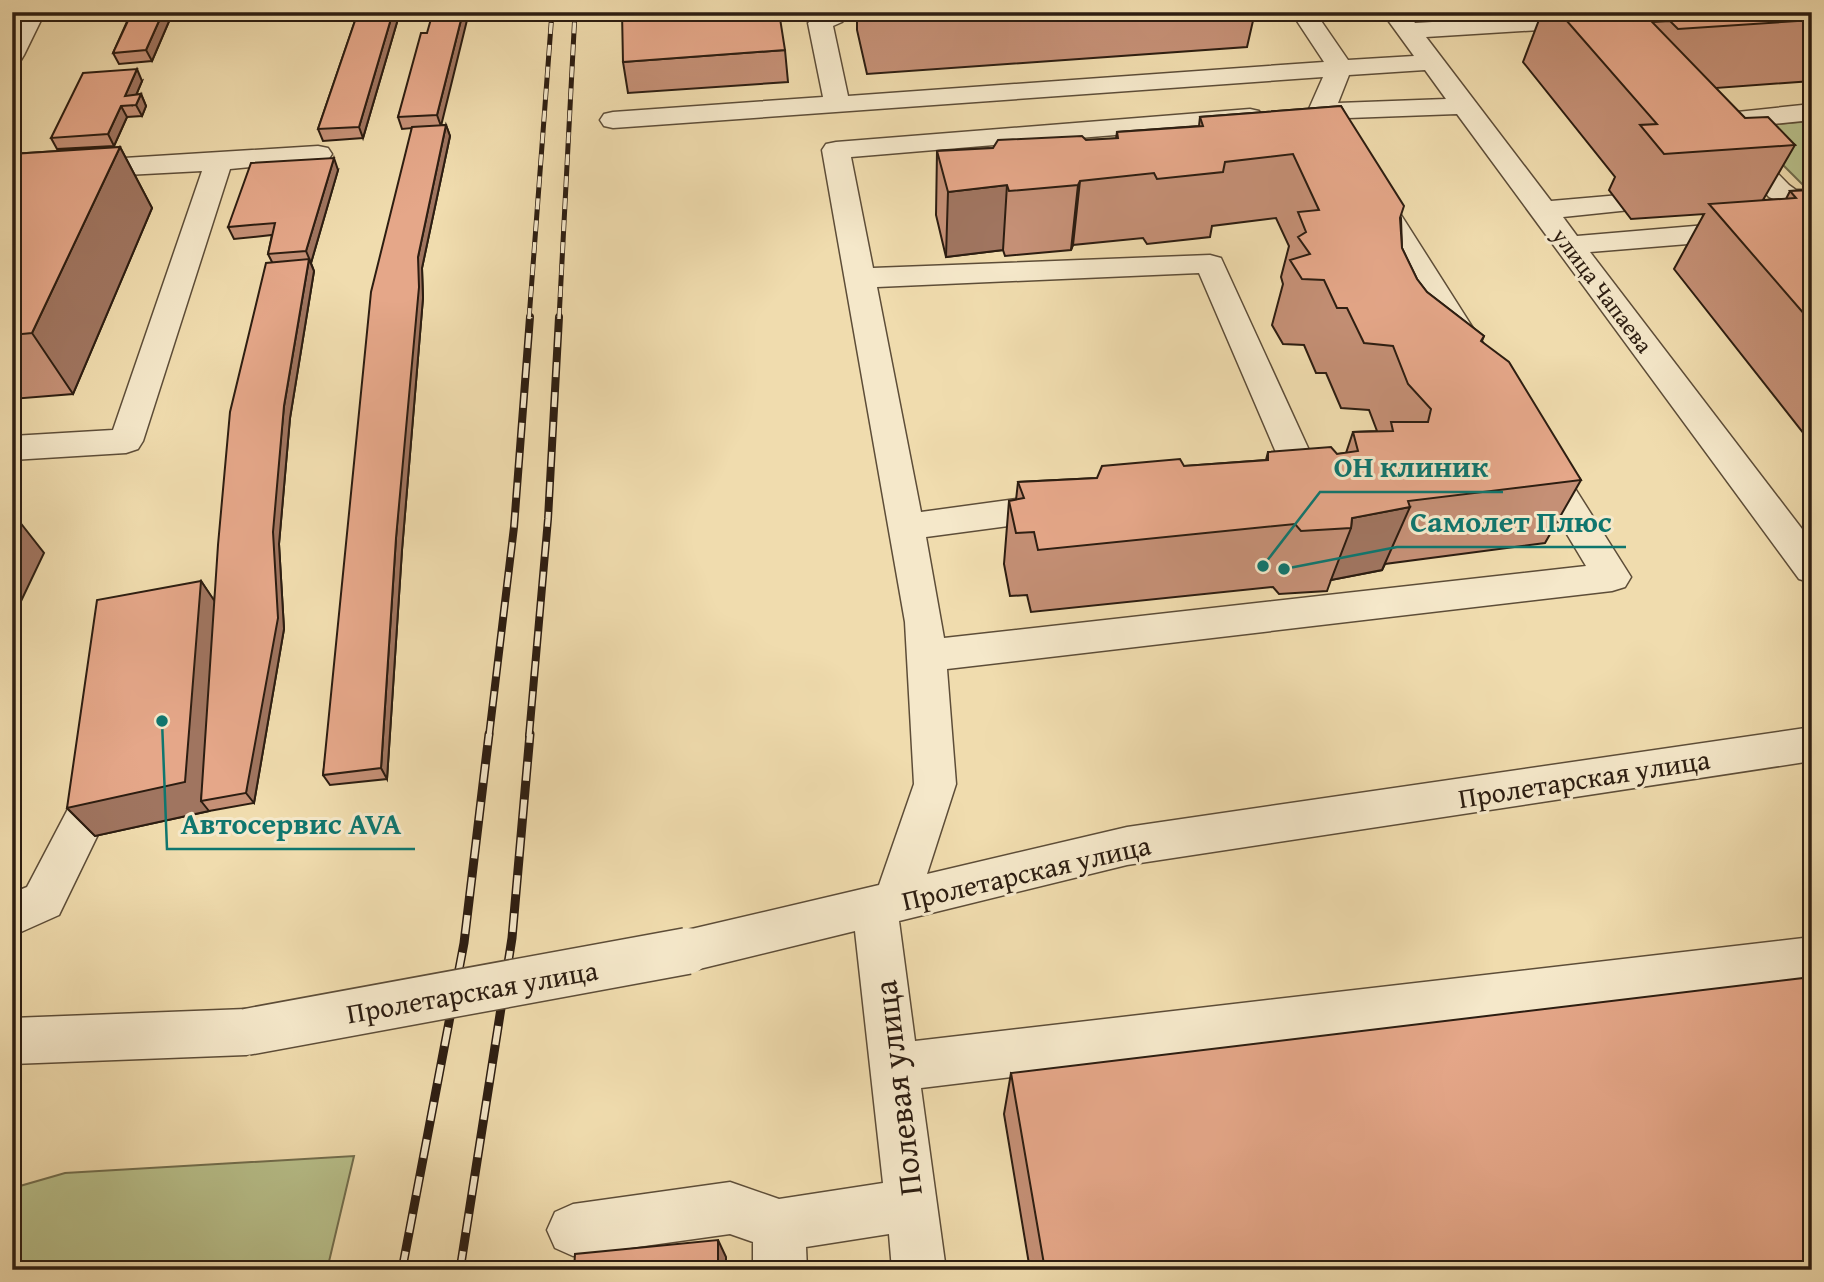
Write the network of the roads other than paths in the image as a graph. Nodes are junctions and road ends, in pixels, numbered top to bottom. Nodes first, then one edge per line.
1 (33, 12) edge
2 (1303, 12) edge
3 (834, 15) edge
4 (861, 15) dead end
5 (1606, 19) edge
6 (1401, 22) edge
7 (12, 55) edge
8 (1432, 62) junction
9 (1340, 68) junction
10 (836, 104) junction
11 (1465, 106) junction
12 (1812, 112) edge
13 (1298, 113) junction
14 (612, 120) dead end
15 (318, 154) dead end
16 (219, 162) junction
17 (12, 173) edge
18 (1812, 198) edge
19 (1620, 204) dead end
20 (1543, 210) junction
21 (1812, 225) edge
22 (1569, 245) junction
23 (860, 278) junction
24 (1489, 379) edge
25 (1525, 437) edge
26 (12, 447) edge
27 (1248, 481) edge
28 (1084, 503) edge
29 (906, 527) junction
30 (1812, 569) edge
31 (926, 656) junction
32 (1812, 744) edge
33 (85, 820) edge
34 (886, 904) junction
35 (12, 915) edge
36 (1812, 959) edge
37 (12, 1041) edge
38 (894, 1067) junction
39 (911, 1205) junction
40 (573, 1230) dead end
41 (779, 1248) edge
42 (919, 1270) edge

1 - 7 street
2 - 9 street
3 - 4 street
3 - 10 street
5 - 6 street
6 - 8 street, улица Чапаева
8 - 9 street
8 - 11 street, улица Чапаева
9 - 10 street
9 - 13 street
10 - 14 street
11 - 13 street
11 - 20 street, улица Чапаева
12 - 18 street
13 - 23 street
13 - 24 street
15 - 16 street
16 - 17 street
16 - 26 street
19 - 20 street
20 - 22 street, улица Чапаева
21 - 22 street
22 - 30 street, улица Чапаева
23 - 27 street
23 - 29 street
25 - 31 street
28 - 29 street
29 - 31 street
31 - 34 street
32 - 34 street, Пролетарская улица
33 - 35 street
34 - 37 street, Пролетарская улица, bridge
34 - 38 street, Полевая улица
36 - 38 street
38 - 39 street, Полевая улица
39 - 41 street
39 - 42 street, Полевая улица
40 - 41 street

